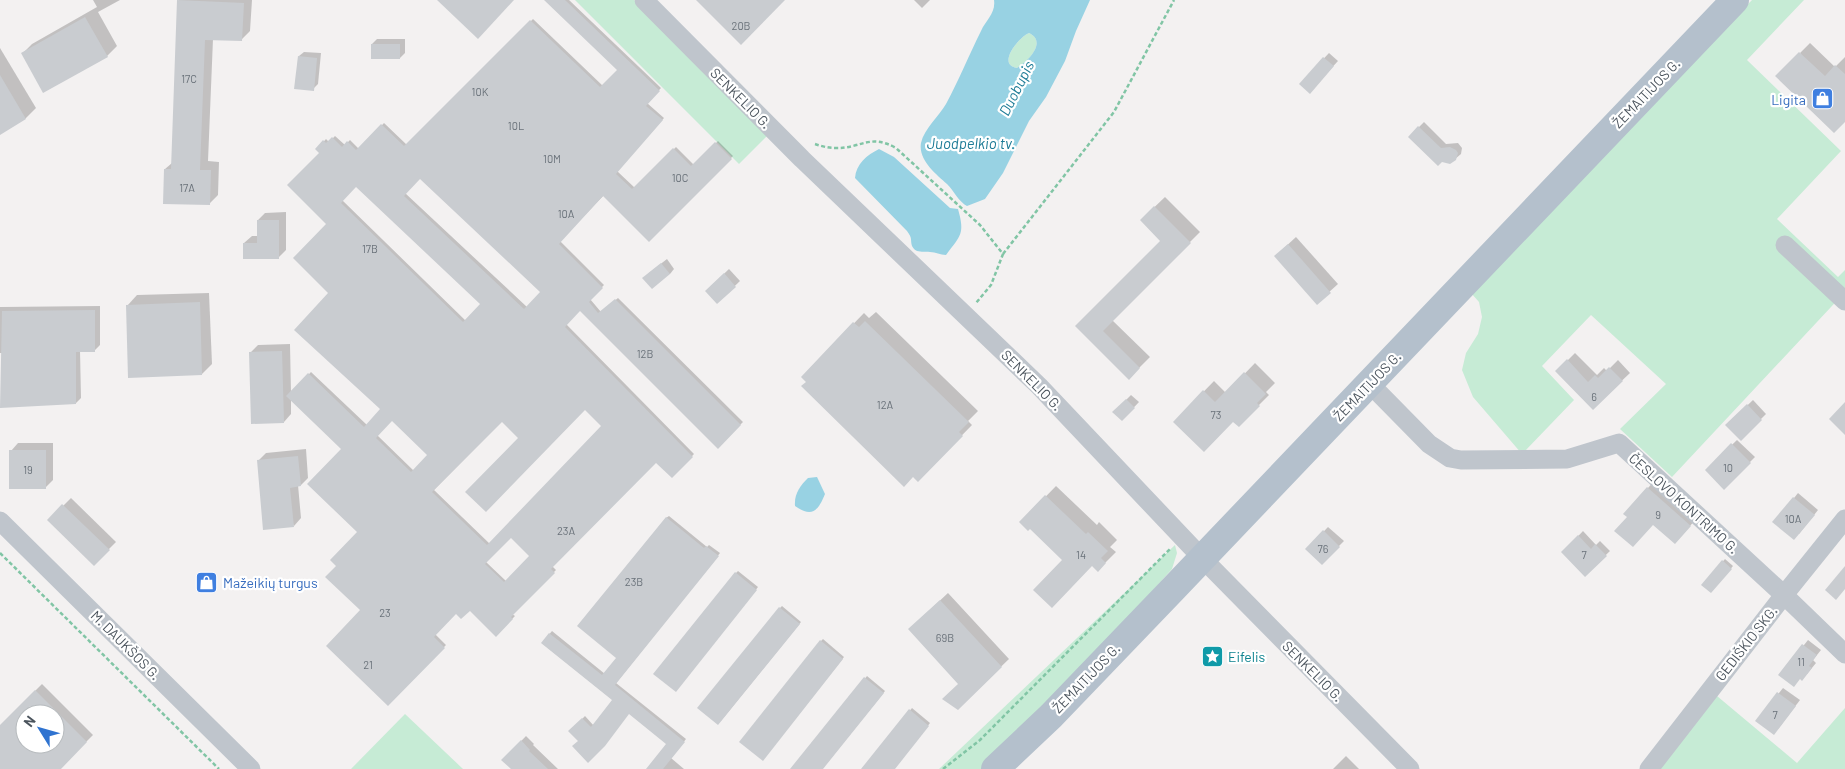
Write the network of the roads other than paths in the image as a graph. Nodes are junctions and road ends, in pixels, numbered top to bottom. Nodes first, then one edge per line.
1 (644, 0) edge
2 (1735, 0) edge
3 (1786, 245) dead end
4 (1845, 301) edge
5 (1370, 384) junction
6 (1845, 519) edge
7 (0, 521) edge
8 (1202, 558) junction
9 (1784, 595) junction
10 (1845, 654) edge
11 (251, 769) edge
12 (995, 769) edge
13 (1410, 769) edge
14 (1649, 769) edge

1 - 8 street, SENKELIO G.
2 - 5 main road, ŽEMAITIJOS G.
3 - 4 street
5 - 8 main road, ŽEMAITIJOS G.
5 - 9 street, ČESLOVO KONTRIMO G.
6 - 9 street, GEDIŠKIO SKG.
7 - 11 street, M. DAUKŠOS G.
8 - 12 main road, ŽEMAITIJOS G.
8 - 13 street, SENKELIO G.
9 - 10 street, ČESLOVO KONTRIMO G.
9 - 14 street, GEDIŠKIO SKG.

